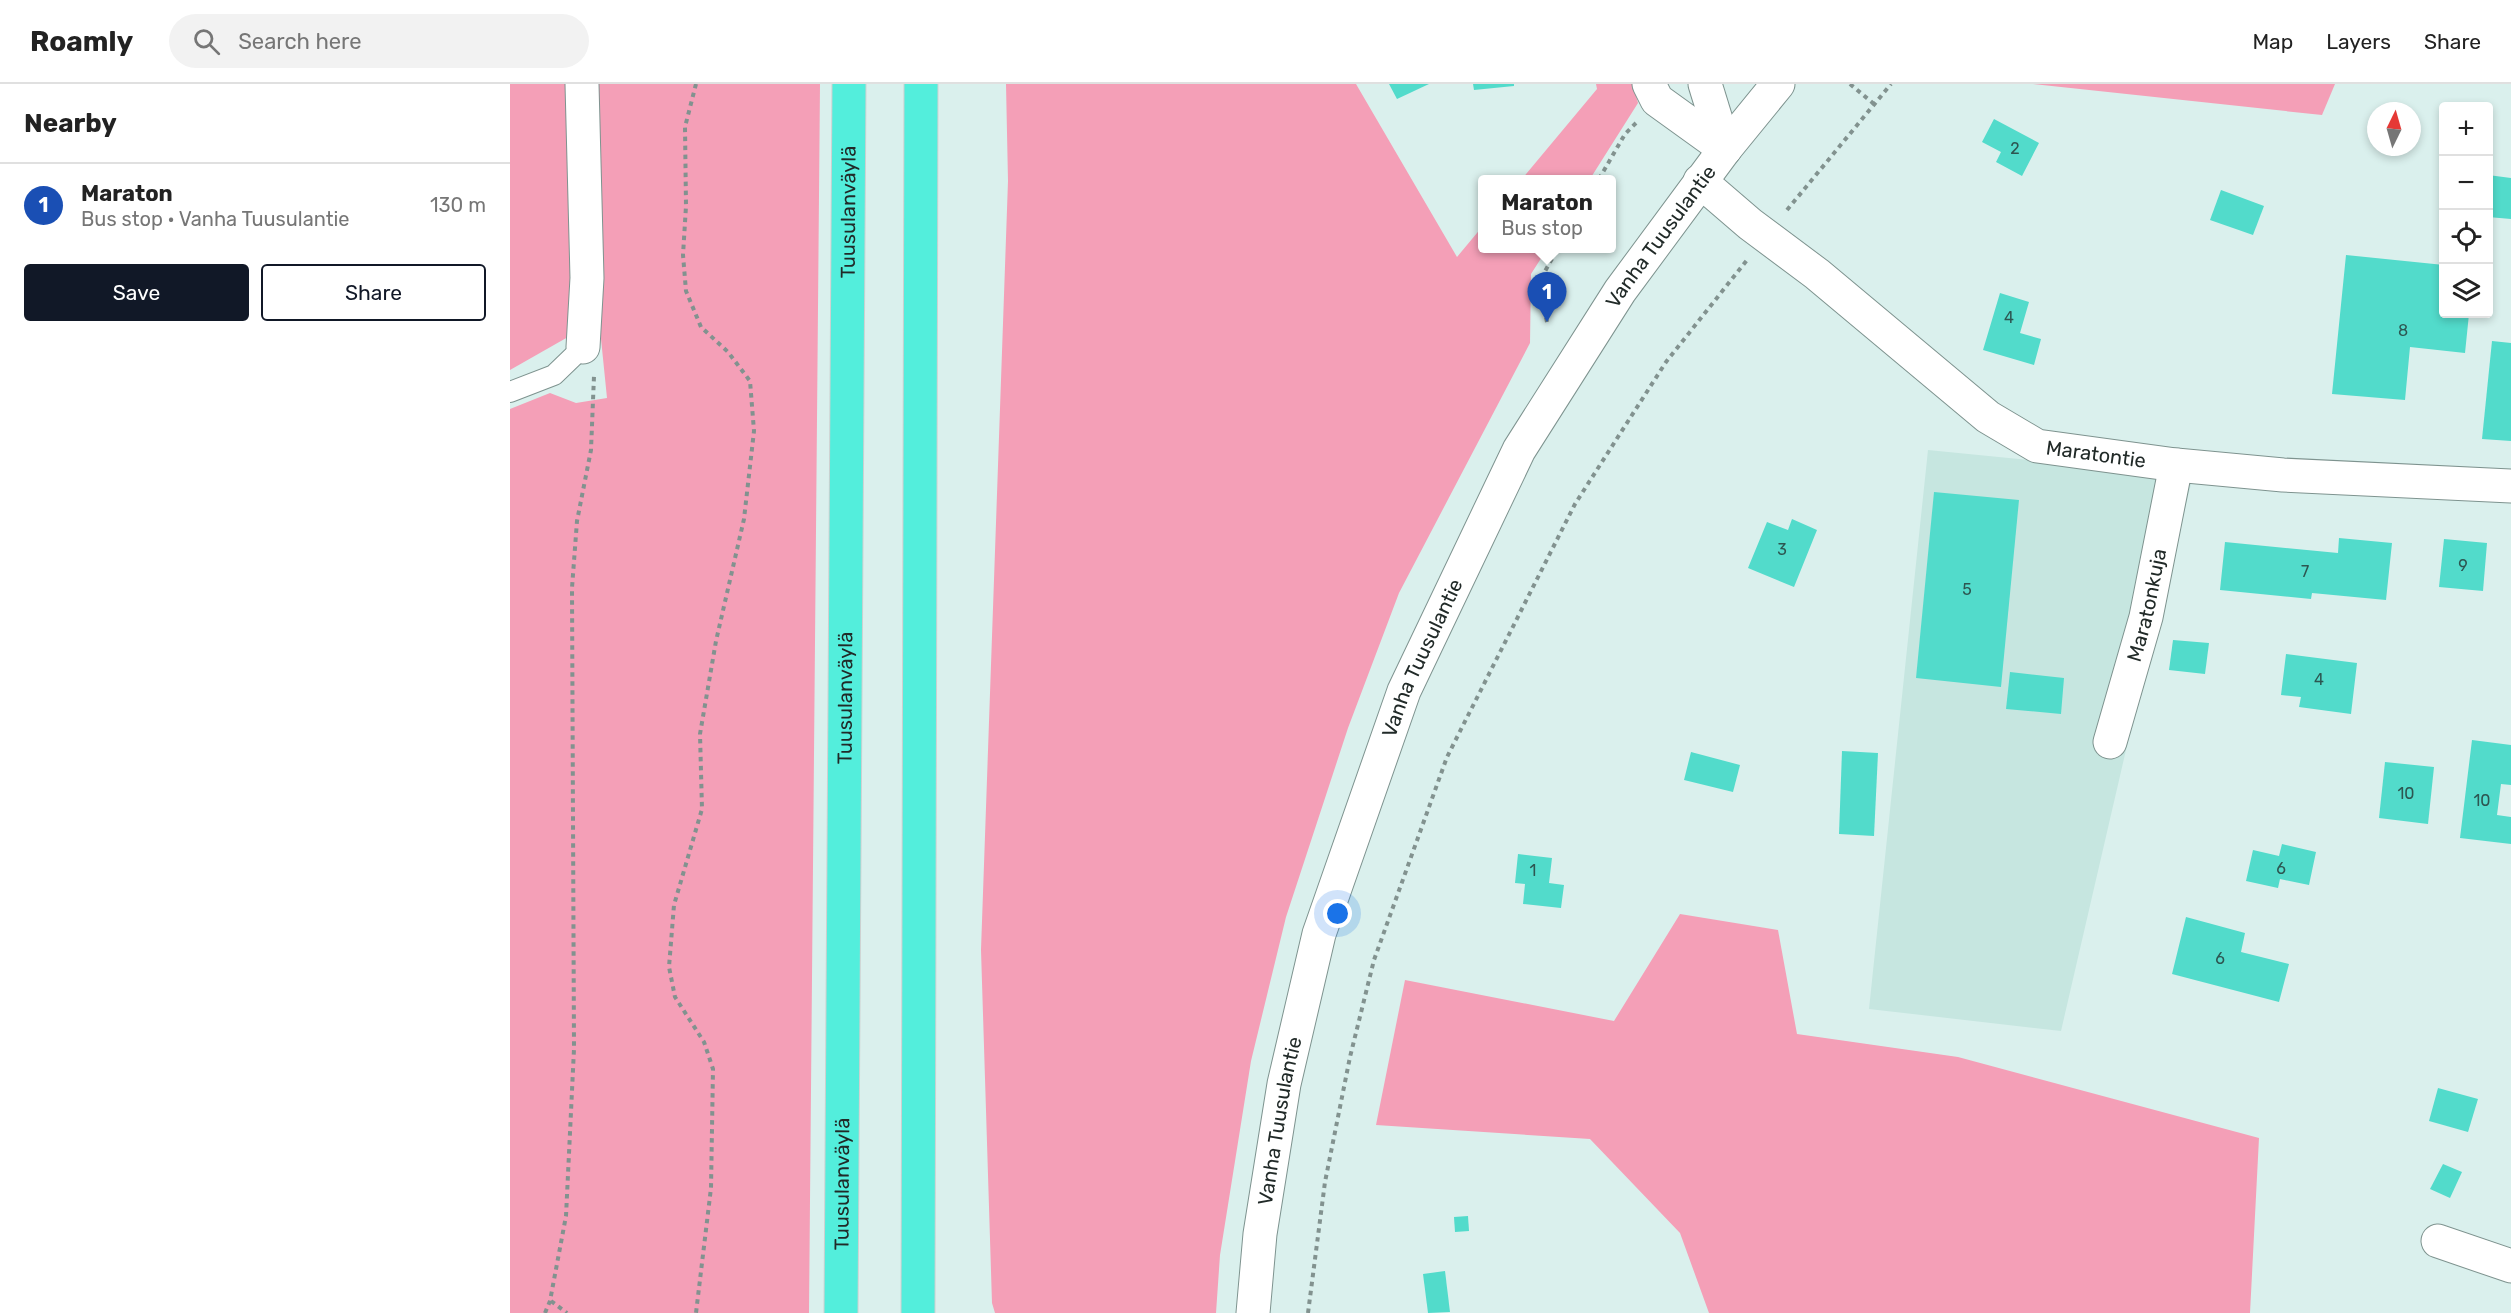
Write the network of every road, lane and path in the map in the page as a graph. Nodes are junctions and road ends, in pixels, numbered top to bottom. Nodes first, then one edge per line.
1 (582, 84) edge
2 (696, 84) edge
3 (849, 84) edge
4 (921, 84) edge
5 (1705, 84) edge
6 (1778, 84) edge
7 (1850, 84) edge
8 (1892, 84) edge
9 (1653, 92) edge
10 (1874, 104) junction
11 (1725, 148) junction
12 (1602, 175) edge
13 (1700, 181) junction
14 (1766, 236) junction
15 (1556, 253) edge
16 (1547, 322) dead end
17 (583, 347) junction
18 (510, 392) edge
19 (2176, 465) junction
20 (2511, 486) edge
21 (2110, 742) dead end
22 (2438, 1241) dead end
23 (2511, 1266) edge
24 (550, 1301) junction
25 (545, 1313) edge
26 (567, 1313) edge
27 (696, 1313) edge
28 (841, 1313) edge
29 (918, 1313) edge
30 (1253, 1313) edge
31 (1308, 1313) edge

1 - 17 street
2 - 27 path
3 - 28 highway, Tuusulanväylä
4 - 29 highway
5 - 11 street
6 - 11 street, Vanha Tuusulantie
7 - 10 path
8 - 10 path
9 - 11 street
9 - 12 path
10 - 14 path
11 - 13 street, Vanha Tuusulantie
13 - 14 street, Maratontie
13 - 30 street, Vanha Tuusulantie
14 - 19 street, Maratontie
14 - 31 path
15 - 16 path
17 - 18 lane
17 - 24 path
19 - 20 street, Maratontie
19 - 21 street, Maratonkuja
22 - 23 street
24 - 25 path
24 - 26 path

